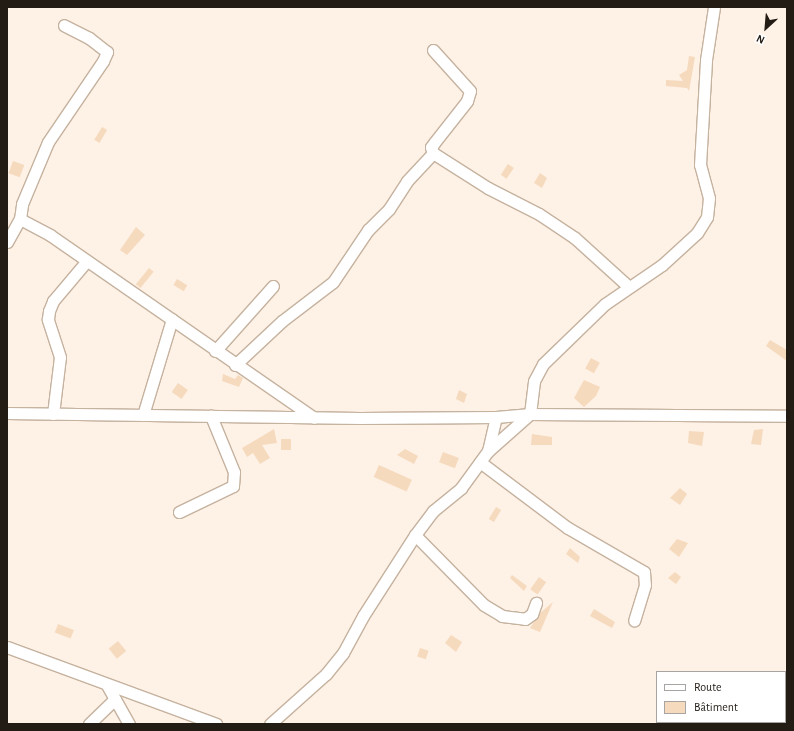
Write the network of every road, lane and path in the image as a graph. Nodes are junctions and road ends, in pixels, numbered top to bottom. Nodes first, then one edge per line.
1 (714, 7) edge
2 (64, 25) dead end
3 (433, 50) dead end
4 (433, 152) junction
5 (20, 219) junction
6 (7, 242) edge
7 (86, 262) junction
8 (274, 286) dead end
9 (628, 286) junction
10 (172, 319) junction
11 (214, 351) junction
12 (234, 365) junction
13 (7, 414) edge
14 (53, 414) junction
15 (530, 414) junction
16 (143, 415) junction
17 (212, 416) junction
18 (787, 416) edge
19 (496, 417) junction
20 (314, 418) junction
21 (488, 451) junction
22 (480, 462) junction
23 (179, 512) dead end
24 (415, 535) junction
25 (536, 604) dead end
26 (634, 620) dead end
27 (7, 647) edge
28 (107, 685) junction
29 (115, 699) junction
30 (89, 724) edge
31 (129, 724) edge
32 (216, 724) edge
33 (270, 724) edge

1 - 9 street
2 - 5 street
3 - 4 street
4 - 9 street
4 - 12 street
5 - 6 street
5 - 7 street
7 - 10 street
7 - 14 street
8 - 11 street
9 - 15 street
10 - 11 street
10 - 16 street
11 - 12 street
12 - 20 street
13 - 14 street
14 - 16 street
15 - 18 street
15 - 19 street
15 - 21 street
16 - 17 street
17 - 20 street
17 - 23 street
19 - 20 street
19 - 21 street
21 - 22 street
22 - 24 street
22 - 26 street
24 - 25 street
24 - 33 street
27 - 28 street
28 - 29 street
28 - 32 street
29 - 30 street
29 - 31 street

